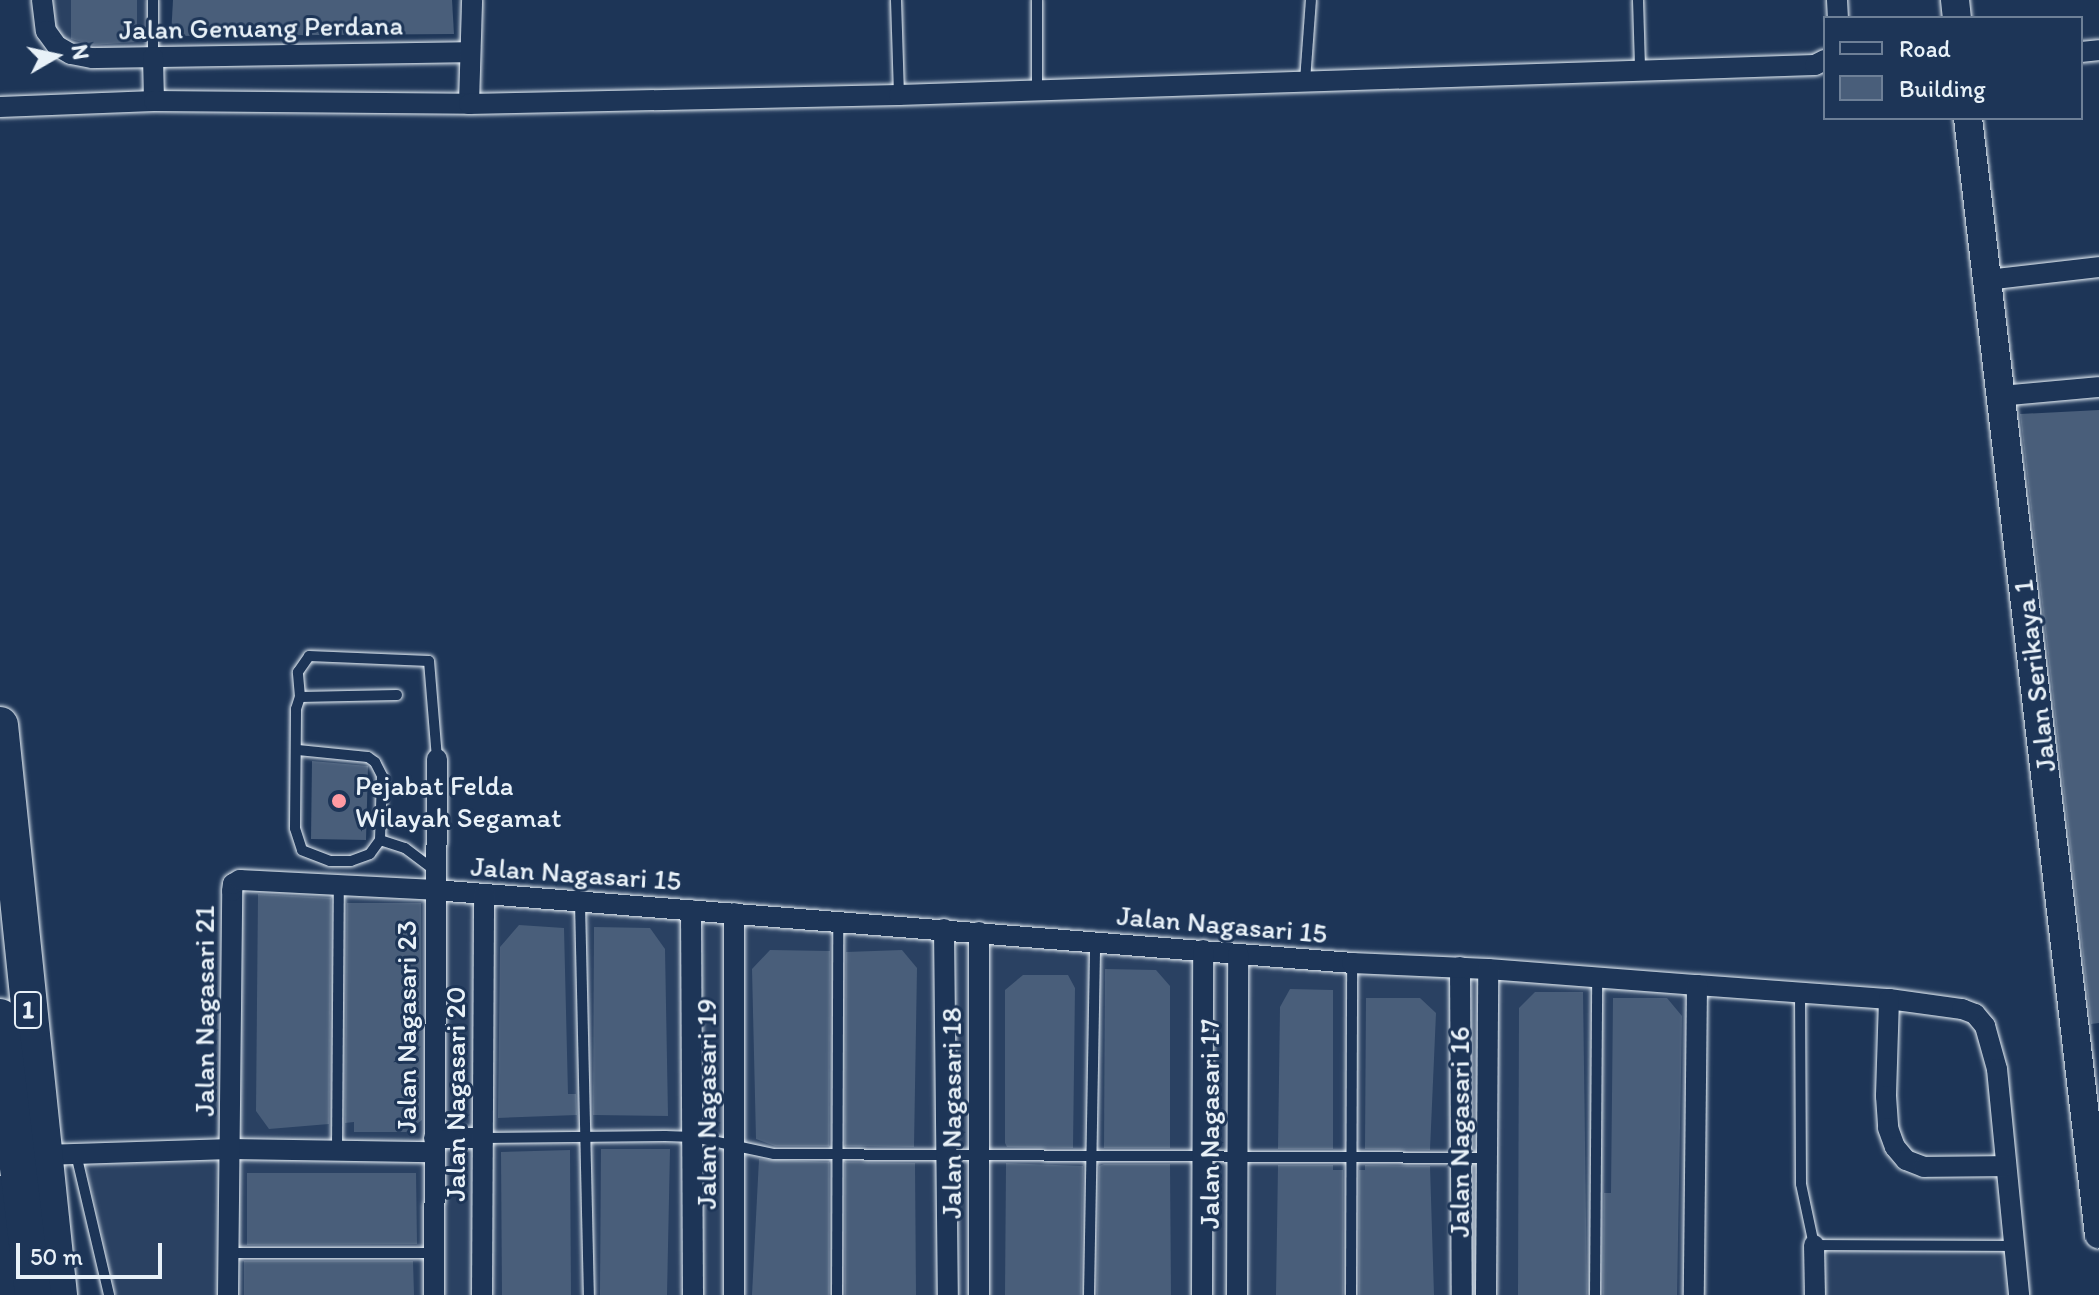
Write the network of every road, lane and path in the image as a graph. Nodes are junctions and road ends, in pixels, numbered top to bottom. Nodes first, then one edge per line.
1 (42, 0) edge
2 (153, 0) edge
3 (472, 0) edge
4 (896, 0) edge
5 (1037, 0) edge
6 (1311, 0) edge
7 (1638, 0) edge
8 (470, 52) junction
9 (153, 57) junction
10 (1823, 61) edge
11 (1640, 69) junction
12 (1305, 81) junction
13 (1037, 90) junction
14 (899, 95) junction
15 (154, 101) junction
16 (469, 104) junction
17 (0, 107) edge
18 (1968, 120) edge
19 (2099, 267) edge
20 (1987, 280) junction
21 (2099, 387) edge
22 (2000, 396) junction
23 (397, 695) dead end
24 (300, 697) junction
25 (0, 725) edge
26 (298, 750) junction
27 (437, 759) joint
28 (380, 840) junction
29 (435, 880) junction
30 (339, 884) junction
31 (484, 894) junction
32 (580, 903) junction
33 (691, 910) junction
34 (734, 913) junction
35 (838, 922) junction
36 (944, 929) junction
37 (979, 932) junction
38 (1095, 941) junction
39 (1203, 950) junction
40 (1238, 954) junction
41 (1352, 963) junction
42 (1460, 967) junction
43 (1488, 969) junction
44 (1597, 978) junction
45 (1697, 985) junction
46 (1800, 991) junction
47 (1889, 999) junction
48 (0, 1017) edge
49 (585, 1135) junction
50 (694, 1137) junction
51 (483, 1138) junction
52 (433, 1145) junction
53 (734, 1146) junction
54 (231, 1149) junction
55 (337, 1150) junction
56 (59, 1154) junction
57 (837, 1154) junction
58 (1203, 1154) junction
59 (1236, 1154) junction
60 (945, 1155) junction
61 (980, 1155) junction
62 (1092, 1156) junction
63 (1351, 1156) junction
64 (1459, 1158) junction
65 (1487, 1158) junction
66 (2006, 1166) junction
67 (0, 1190) edge
68 (2099, 1234) edge
69 (1814, 1245) junction
70 (2015, 1246) junction
71 (228, 1253) junction
72 (434, 1253) junction
73 (9, 1295) edge
74 (33, 1295) edge
75 (59, 1295) edge
76 (109, 1295) edge
77 (228, 1295) edge
78 (434, 1295) edge
79 (482, 1295) edge
80 (589, 1295) edge
81 (693, 1295) edge
82 (734, 1295) edge
83 (837, 1295) edge
84 (948, 1295) edge
85 (979, 1295) edge
86 (1089, 1295) edge
87 (1202, 1295) edge
88 (1237, 1295) edge
89 (1351, 1295) edge
90 (1462, 1295) edge
91 (1486, 1295) edge
92 (1595, 1295) edge
93 (1694, 1295) edge
94 (1815, 1295) edge
95 (2019, 1295) edge

1 - 9 street, Jalan Genuang Perdana
2 - 9 lane
3 - 8 street
4 - 14 lane
5 - 13 lane
6 - 12 lane
7 - 11 lane
8 - 9 street, Jalan Genuang Perdana
8 - 16 street
9 - 15 street
10 - 11 street
11 - 12 street
12 - 13 street
13 - 14 street
14 - 16 street
15 - 16 street
15 - 17 street
18 - 20 street, Jalan Serikaya 1
19 - 20 street
20 - 22 street, Jalan Serikaya 1
21 - 22 street
22 - 68 street, Jalan Serikaya 1
23 - 24 lane
24 - 26 lane
24 - 27 lane
25 - 56 highway, 1
26 - 28 lane
26 - 28 lane
27 - 29 street, Jalan Nagasari 23
28 - 29 lane
29 - 30 street, Jalan Nagasari 21
29 - 31 street, Jalan Nagasari 15
29 - 52 street, Jalan Nagasari 23
30 - 54 street, Jalan Nagasari 21
30 - 55 lane
31 - 32 street, Jalan Nagasari 15
31 - 51 street, Jalan Nagasari 20
32 - 33 street, Jalan Nagasari 15
32 - 49 lane
33 - 34 street, Jalan Nagasari 15
33 - 50 street
34 - 35 street, Jalan Nagasari 15
34 - 53 street, Jalan Nagasari 19
35 - 36 street, Jalan Nagasari 15
35 - 57 lane
36 - 37 street, Jalan Nagasari 15
36 - 60 street
37 - 38 street, Jalan Nagasari 15
37 - 61 street, Jalan Nagasari 18
38 - 39 street, Jalan Nagasari 15
38 - 62 lane
39 - 40 street, Jalan Nagasari 15
39 - 58 street
40 - 41 street, Jalan Nagasari 15
40 - 59 street, Jalan Nagasari 17
41 - 42 street, Jalan Nagasari 15
41 - 63 lane
42 - 43 street, Jalan Nagasari 15
42 - 64 street
43 - 44 street, Jalan Nagasari 15
43 - 65 street, Jalan Nagasari 16
44 - 45 street, Jalan Nagasari 15
44 - 92 lane
45 - 46 street, Jalan Nagasari 15
45 - 93 street
46 - 47 street, Jalan Nagasari 15
46 - 69 lane
47 - 66 street, Jalan Nagasari 15
47 - 66 street
48 - 74 highway, 1
49 - 50 lane
49 - 51 lane
49 - 80 lane
50 - 53 lane
50 - 81 street
51 - 52 street
51 - 79 street, Jalan Nagasari 20
52 - 55 street
52 - 72 street, Jalan Nagasari 23
53 - 57 lane
53 - 82 street, Jalan Nagasari 19
54 - 55 street
54 - 56 street
54 - 71 street
56 - 75 highway, 1
56 - 76 lane
57 - 60 lane
57 - 83 lane
58 - 59 lane
58 - 62 lane
58 - 87 street
59 - 63 lane
59 - 88 street, Jalan Nagasari 17
60 - 61 lane
60 - 84 street
61 - 62 lane
61 - 85 street, Jalan Nagasari 18
62 - 86 lane
63 - 64 lane
63 - 89 lane
64 - 65 lane
64 - 90 street
65 - 91 street, Jalan Nagasari 16
66 - 70 street, Jalan Nagasari 15
67 - 73 street
69 - 70 lane
69 - 94 street
70 - 95 street, Jalan Nagasari 15
71 - 72 lane
71 - 77 street
72 - 78 street, Jalan Nagasari 23

